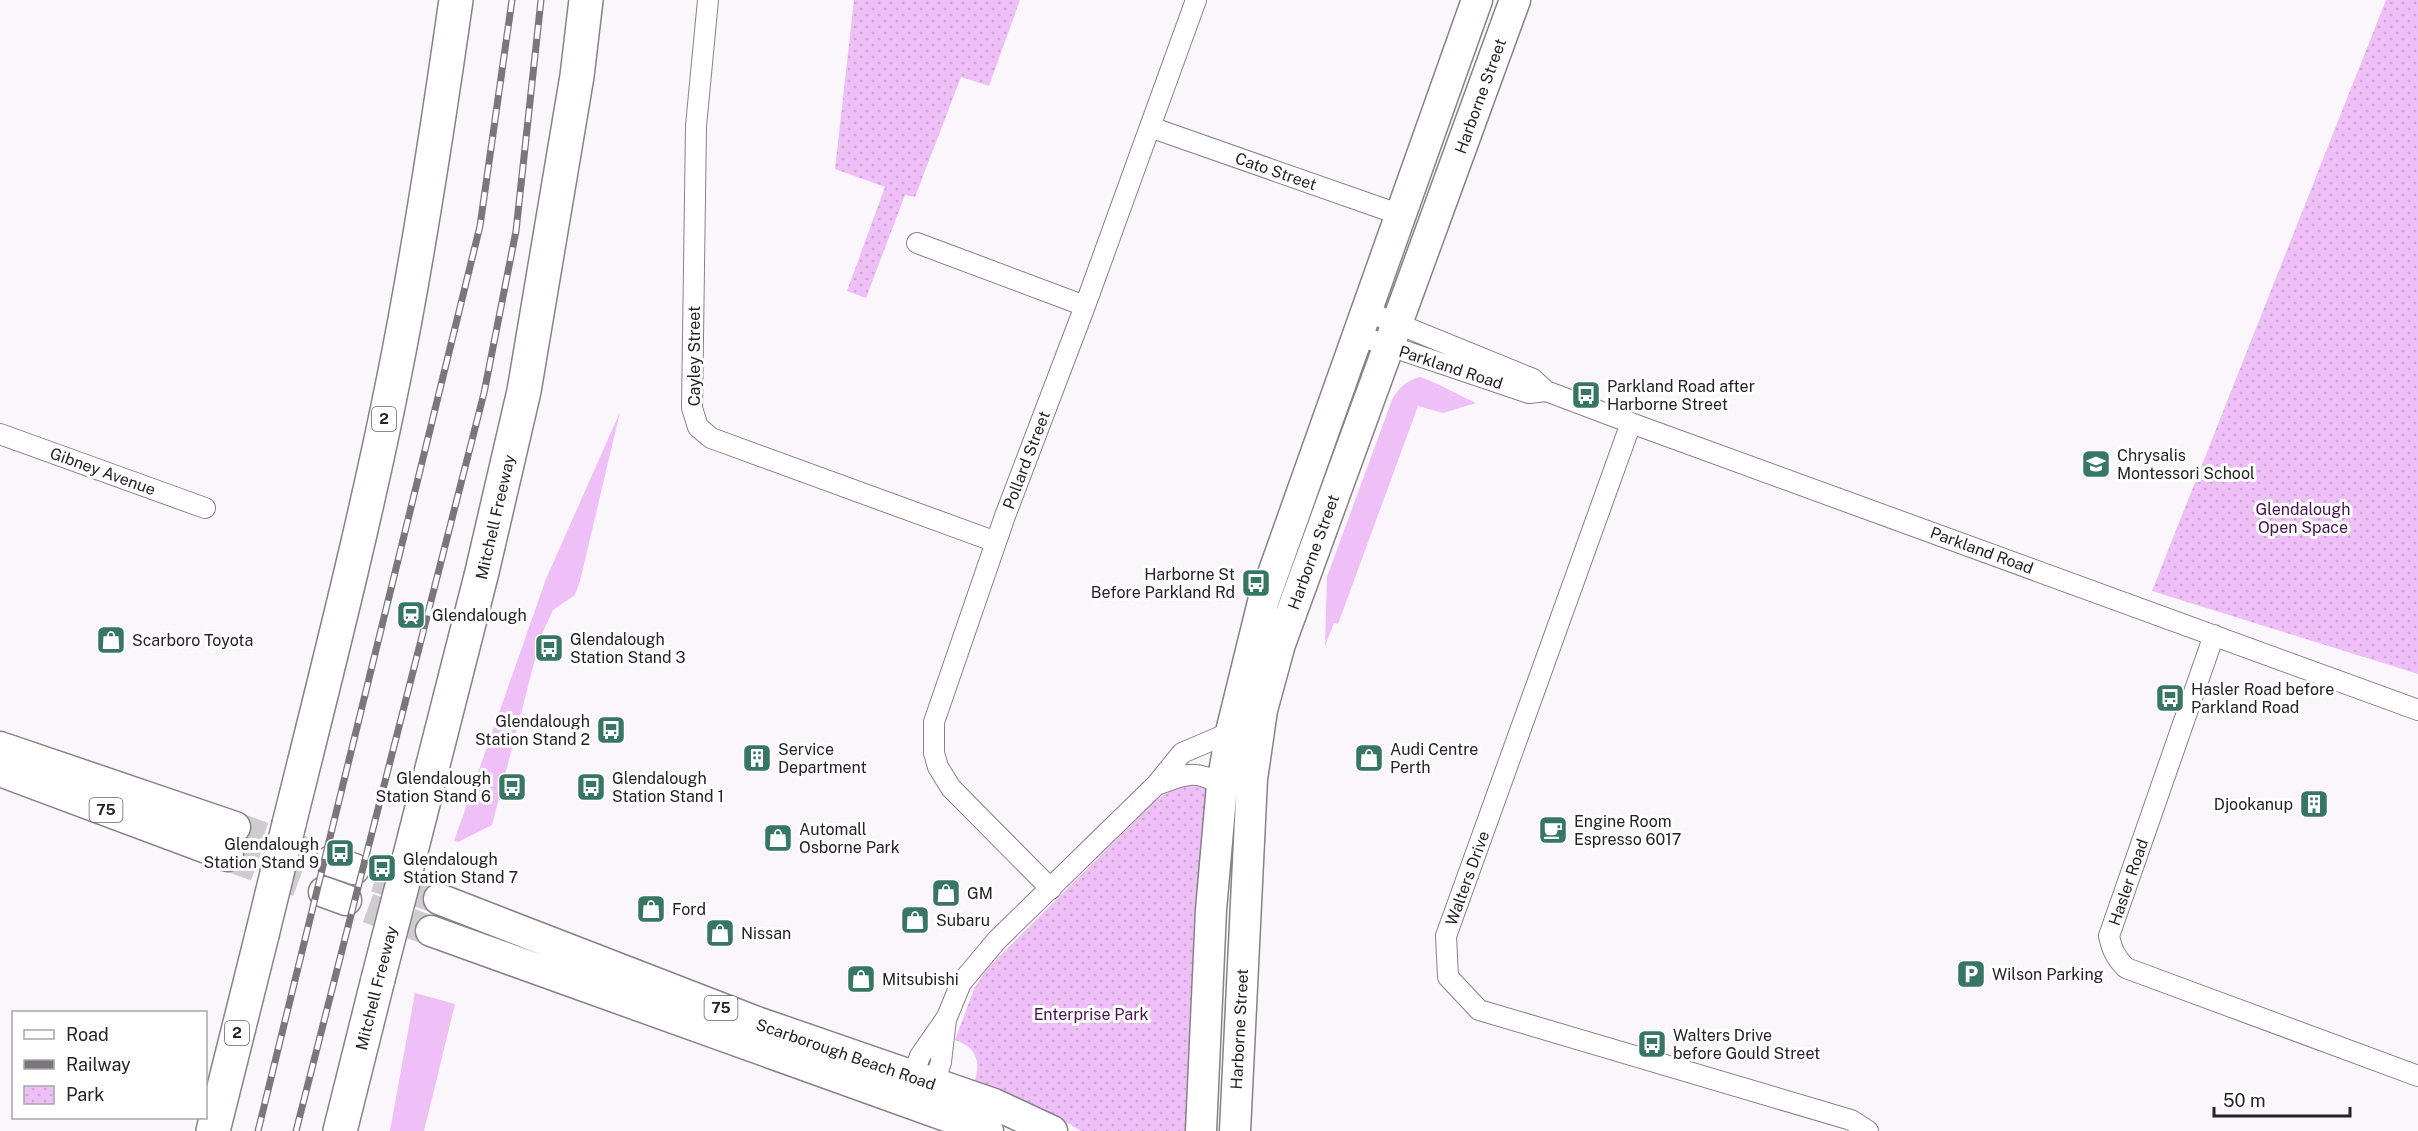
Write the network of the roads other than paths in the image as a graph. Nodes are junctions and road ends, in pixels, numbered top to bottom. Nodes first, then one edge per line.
1 (456, 0) edge
2 (586, 0) edge
3 (708, 0) edge
4 (1196, 0) edge
5 (1477, 0) edge
6 (1515, 0) edge
7 (1452, 68) junction
8 (1486, 80) junction
9 (1150, 128) junction
10 (1401, 215) junction
11 (917, 243) dead end
12 (1085, 306) junction
13 (1362, 323) junction
14 (1393, 335) junction
15 (1631, 423) junction
16 (0, 434) edge
17 (206, 508) dead end
18 (996, 542) junction
19 (2214, 635) junction
20 (2418, 710) edge
21 (1231, 732) junction
22 (0, 747) edge
23 (0, 771) edge
24 (1156, 785) junction
25 (1222, 785) junction
26 (235, 827) tunnel mouth
27 (228, 856) tunnel mouth
28 (1051, 889) junction
29 (439, 899) tunnel mouth
30 (430, 931) tunnel mouth
31 (2418, 1076) edge
32 (919, 1092) junction
33 (1235, 1130) edge
34 (213, 1131) edge
35 (340, 1131) edge
36 (988, 1131) edge
37 (1053, 1131) edge
38 (1201, 1131) edge
39 (1868, 1131) edge

1 - 34 highway, 2, bridge
2 - 35 highway, Mitchell Freeway, bridge
3 - 18 street, Cayley Street
4 - 9 street, Pollard Street
5 - 7 main road, Harborne Street
6 - 8 main road, Harborne Street
7 - 8 main road
7 - 10 main road, Harborne Street
8 - 14 main road, Harborne Street
9 - 10 street, Cato Street
9 - 12 street, Pollard Street
10 - 13 main road, Harborne Street
11 - 12 street
12 - 18 street, Pollard Street
13 - 14 street, Parkland Road
13 - 21 main road, Harborne Street
14 - 15 street, Parkland Road
14 - 33 main road, Harborne Street
15 - 19 street, Parkland Road
15 - 39 street, Walters Drive
16 - 17 street, Gibney Avenue
18 - 28 street, Pollard Street
19 - 20 street, Parkland Road
19 - 31 street, Hasler Road
21 - 24 street
21 - 25 main road, Harborne Street
22 - 26 main road, 75
23 - 27 main road, 75
24 - 25 street
24 - 28 street
25 - 38 main road, Harborne Street
28 - 32 street
29 - 32 main road, Scarborough Beach Road / 75
30 - 32 main road, Scarborough Beach Road / 75
32 - 36 main road, Scarborough Beach Road / 75
32 - 37 main road, Scarborough Beach Road / 75

